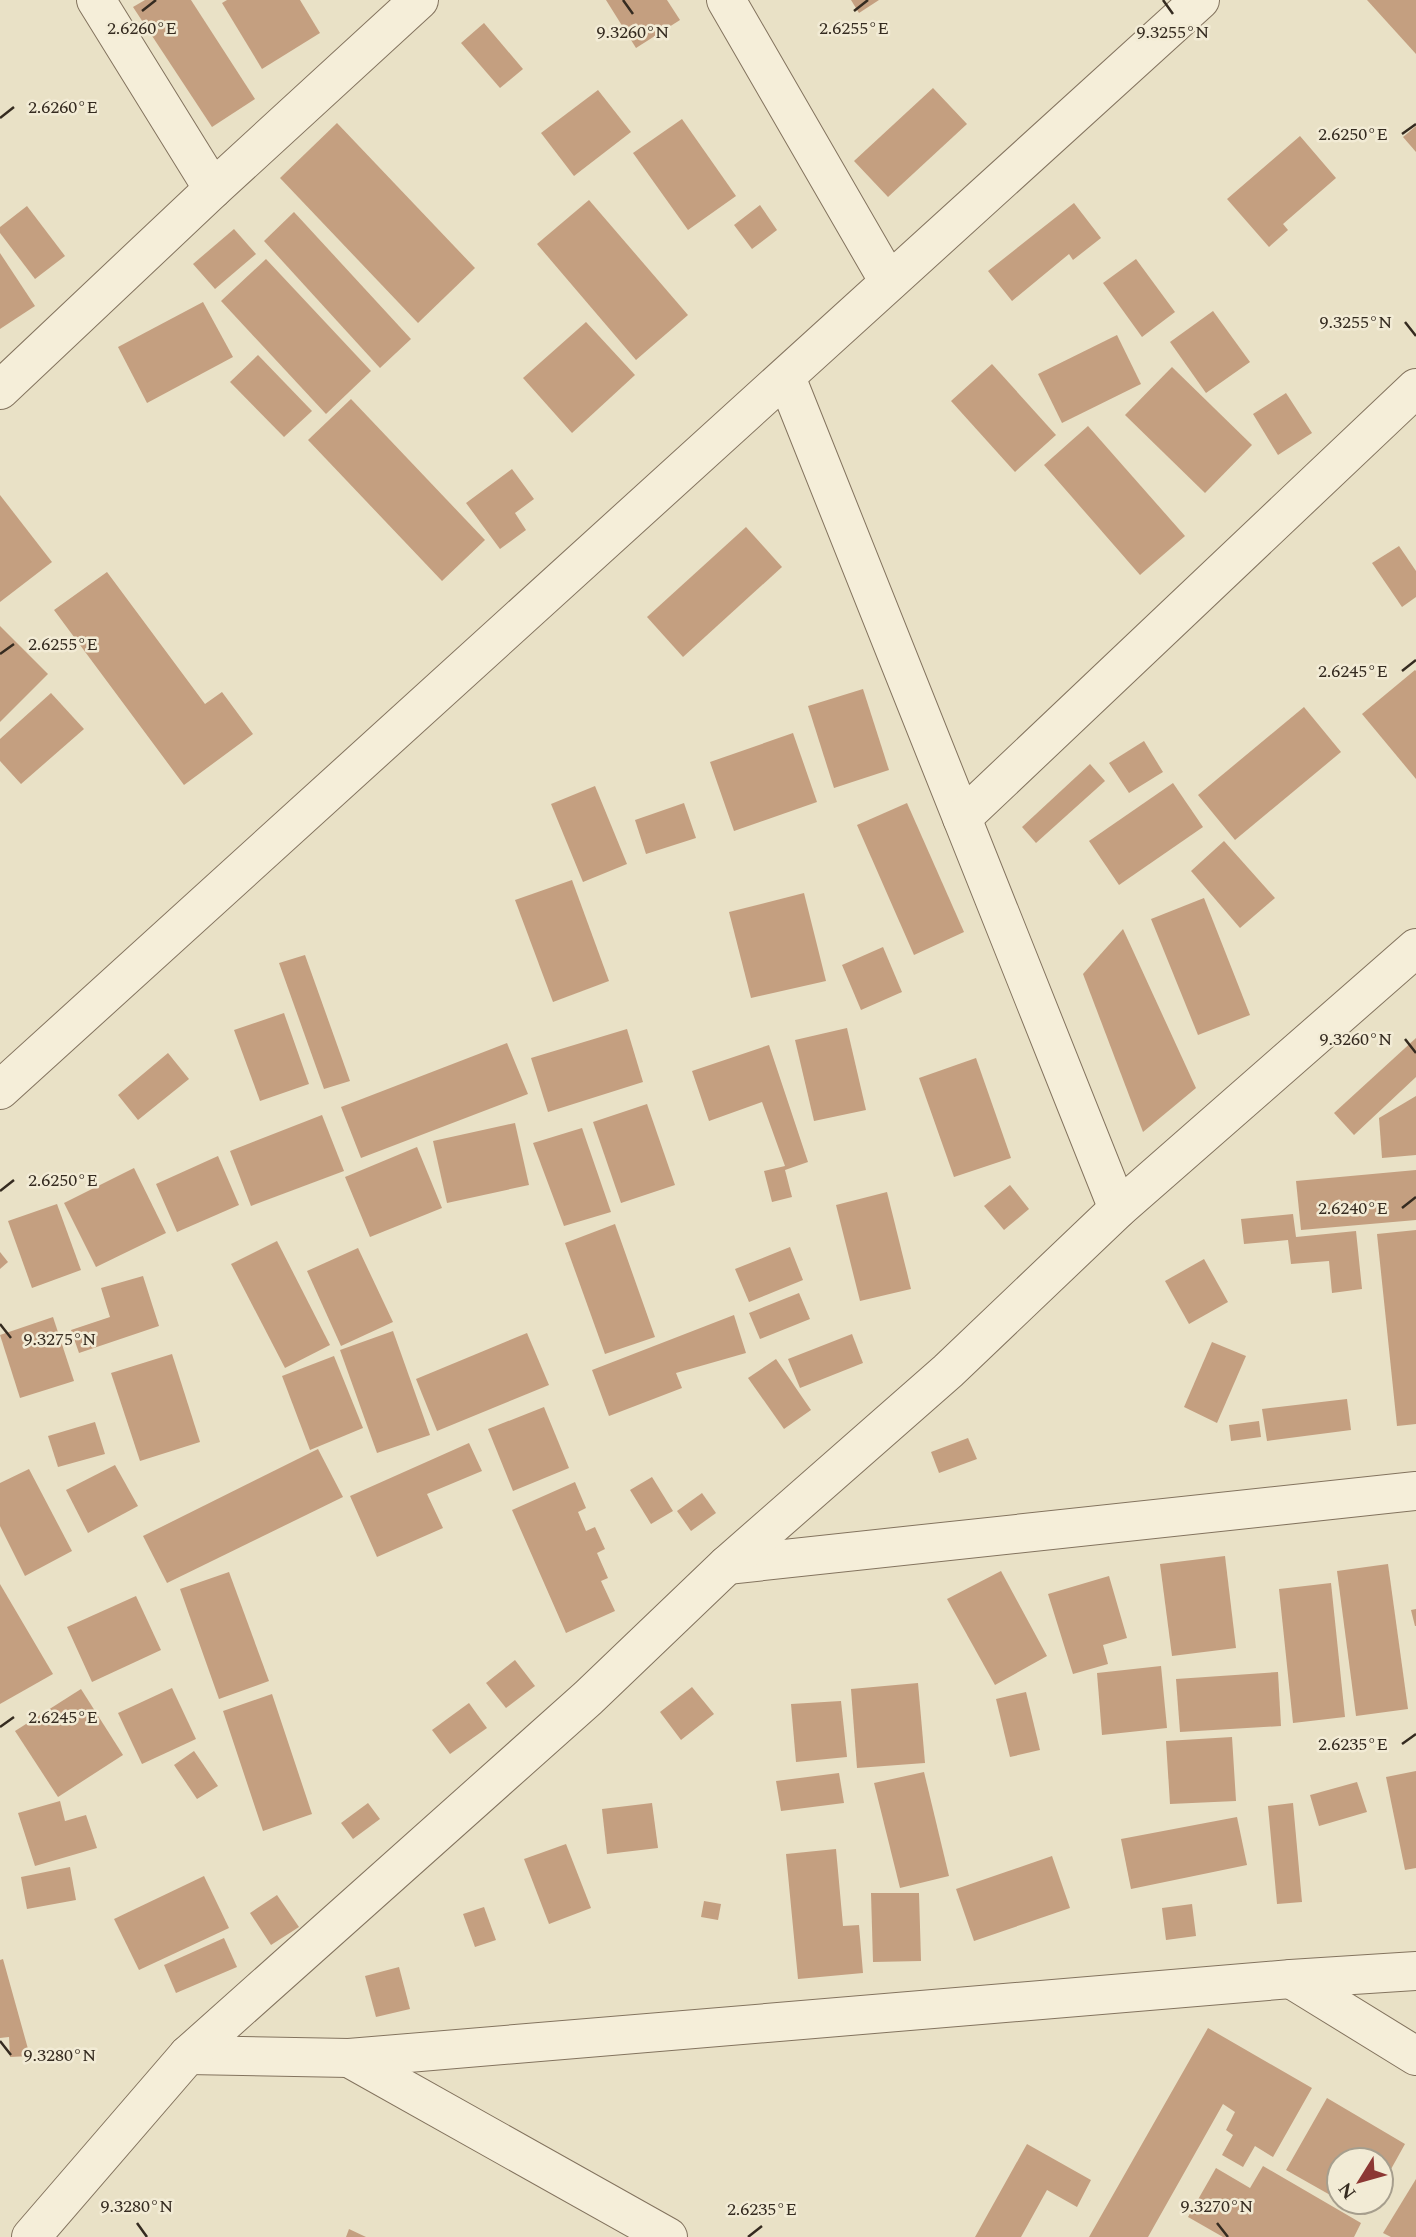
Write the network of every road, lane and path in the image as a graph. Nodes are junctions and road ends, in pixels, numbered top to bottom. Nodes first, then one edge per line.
1 (96, 0) edge
2 (419, 0) edge
3 (726, 0) edge
4 (1200, 0) edge
5 (213, 189) junction
6 (890, 282) junction
7 (786, 377) junction
8 (1416, 388) edge
9 (0, 390) edge
10 (962, 818) junction
11 (1416, 948) edge
12 (1416, 986) edge
13 (1369, 991) junction
14 (0, 1090) edge
15 (1118, 1209) junction
16 (1416, 1491) edge
17 (727, 1565) junction
18 (1416, 1971) edge
19 (1291, 1979) junction
20 (188, 2055) junction
21 (1416, 2056) edge
22 (349, 2058) junction
23 (31, 2237) edge
24 (668, 2237) edge

1 - 5 street
2 - 5 street
3 - 6 street
4 - 6 street
5 - 9 street
6 - 7 street
7 - 10 street
7 - 14 street
8 - 10 street
10 - 15 street
11 - 13 street
12 - 13 street
13 - 15 street
15 - 17 street
16 - 17 street
17 - 20 street
18 - 19 street
19 - 21 street
19 - 22 street
20 - 22 street
20 - 23 street
22 - 24 street

